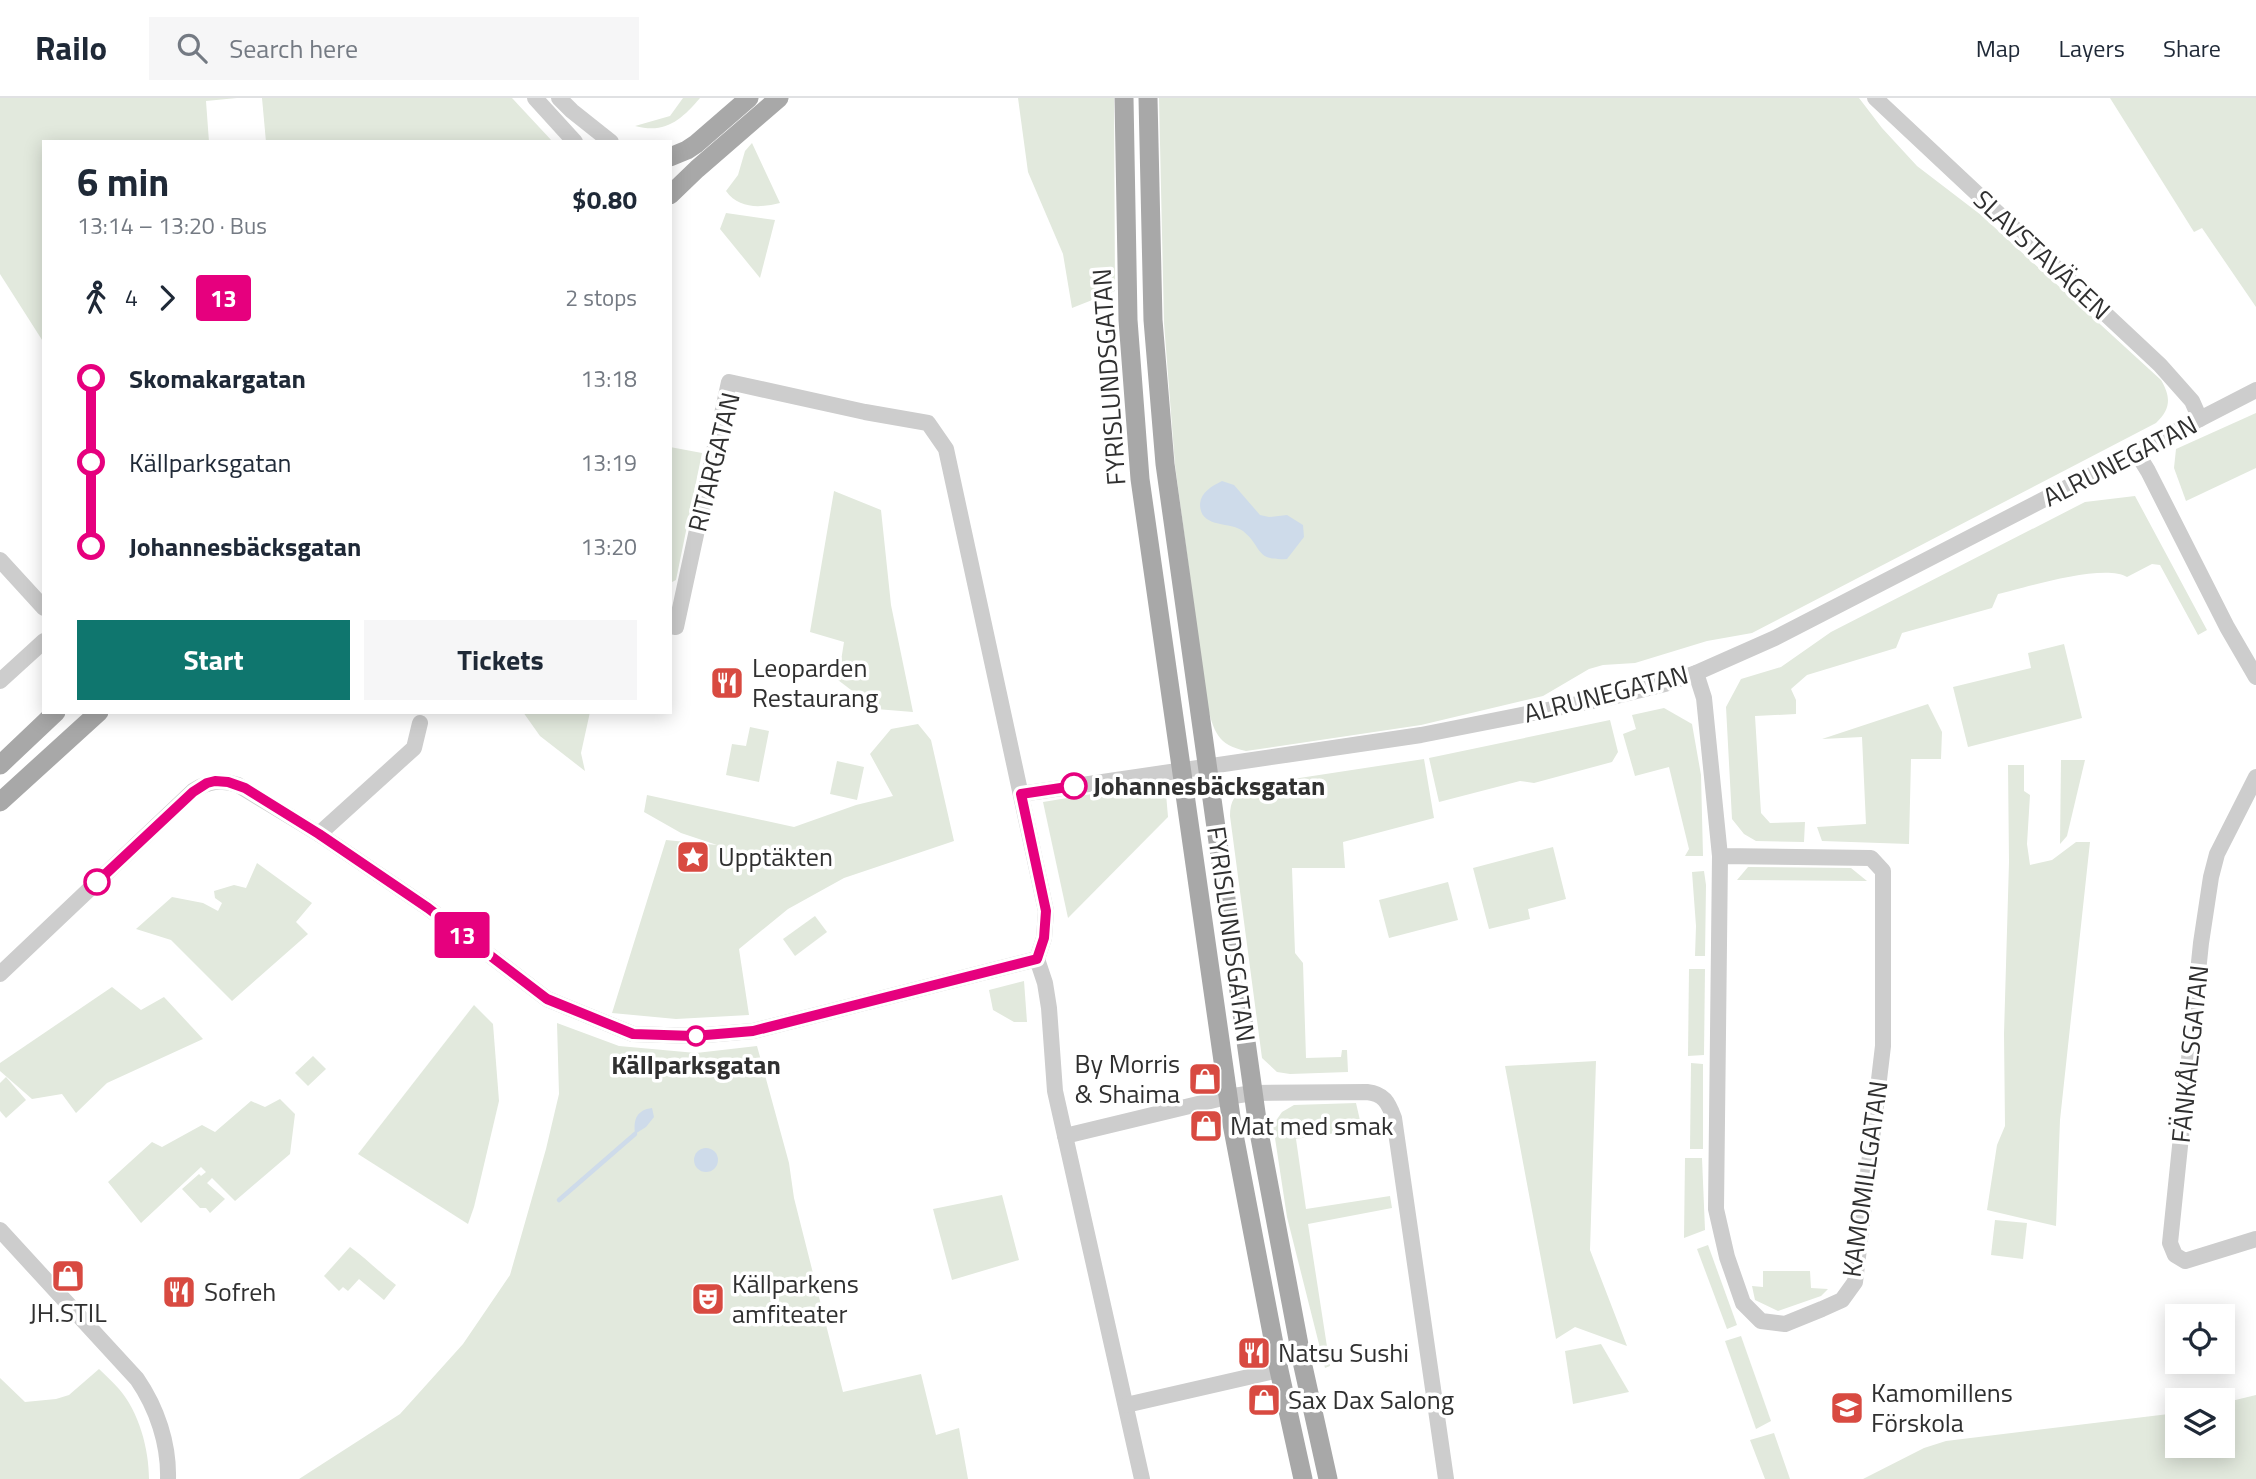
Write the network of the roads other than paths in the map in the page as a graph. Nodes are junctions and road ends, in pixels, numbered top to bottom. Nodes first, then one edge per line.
1 (535, 98) edge
2 (559, 98) edge
3 (749, 98) edge
4 (779, 98) edge
5 (1124, 98) edge
6 (1148, 98) edge
7 (1875, 98) edge
8 (573, 140) edge
9 (608, 140) edge
10 (672, 156) edge
11 (672, 193) edge
12 (2256, 390) edge
13 (2200, 419) junction
14 (2137, 453) junction
15 (0, 561) edge
16 (676, 591) edge
17 (42, 606) edge
18 (672, 626) edge
19 (42, 643) edge
20 (1696, 673) junction
21 (2256, 677) edge
22 (0, 681) edge
23 (54, 714) edge
24 (97, 714) edge
25 (419, 723) dead end
26 (0, 765) edge
27 (1206, 765) junction
28 (1182, 769) junction
29 (2256, 777) edge
30 (1021, 794) junction
31 (0, 802) edge
32 (319, 834) junction
33 (1720, 856) junction
34 (1037, 959) junction
35 (0, 974) edge
36 (1253, 1093) junction
37 (1227, 1097) junction
38 (1065, 1136) junction
39 (0, 1230) edge
40 (2256, 1239) edge
41 (1279, 1370) junction
42 (1126, 1405) junction
43 (168, 1479) edge
44 (1142, 1479) edge
45 (1303, 1479) edge
46 (1328, 1479) edge
47 (1446, 1479) edge

1 - 8 street
2 - 9 street
3 - 10 main road
4 - 11 main road
5 - 28 main road, FYRISLUNDSGATAN
6 - 27 main road, FYRISLUNDSGATAN
7 - 13 street, SLAVSTAVÄGEN
12 - 13 street, ALRUNEGATAN
13 - 14 street, ALRUNEGATAN
14 - 20 street, ALRUNEGATAN
14 - 21 street
15 - 17 street
16 - 18 street, RITARGATAN
16 - 30 street, RITARGATAN
19 - 22 street
20 - 27 street, ALRUNEGATAN
20 - 33 street, KAMOMILLGATAN
23 - 26 main road
24 - 31 main road
25 - 32 street
27 - 28 street, ALRUNEGATAN
27 - 36 main road, FYRISLUNDSGATAN
28 - 30 street, ALRUNEGATAN
28 - 37 main road, FYRISLUNDSGATAN
29 - 40 street, FÄNKÅLSGATAN
30 - 34 street
32 - 34 street
32 - 35 street
33 - 33 street, KAMOMILLGATAN
34 - 38 street
36 - 37 street
36 - 46 main road, FYRISLUNDSGATAN
36 - 47 street
37 - 38 street
37 - 41 main road, FYRISLUNDSGATAN
38 - 42 street
39 - 43 street
41 - 42 street
41 - 45 main road, FYRISLUNDSGATAN
42 - 44 street

